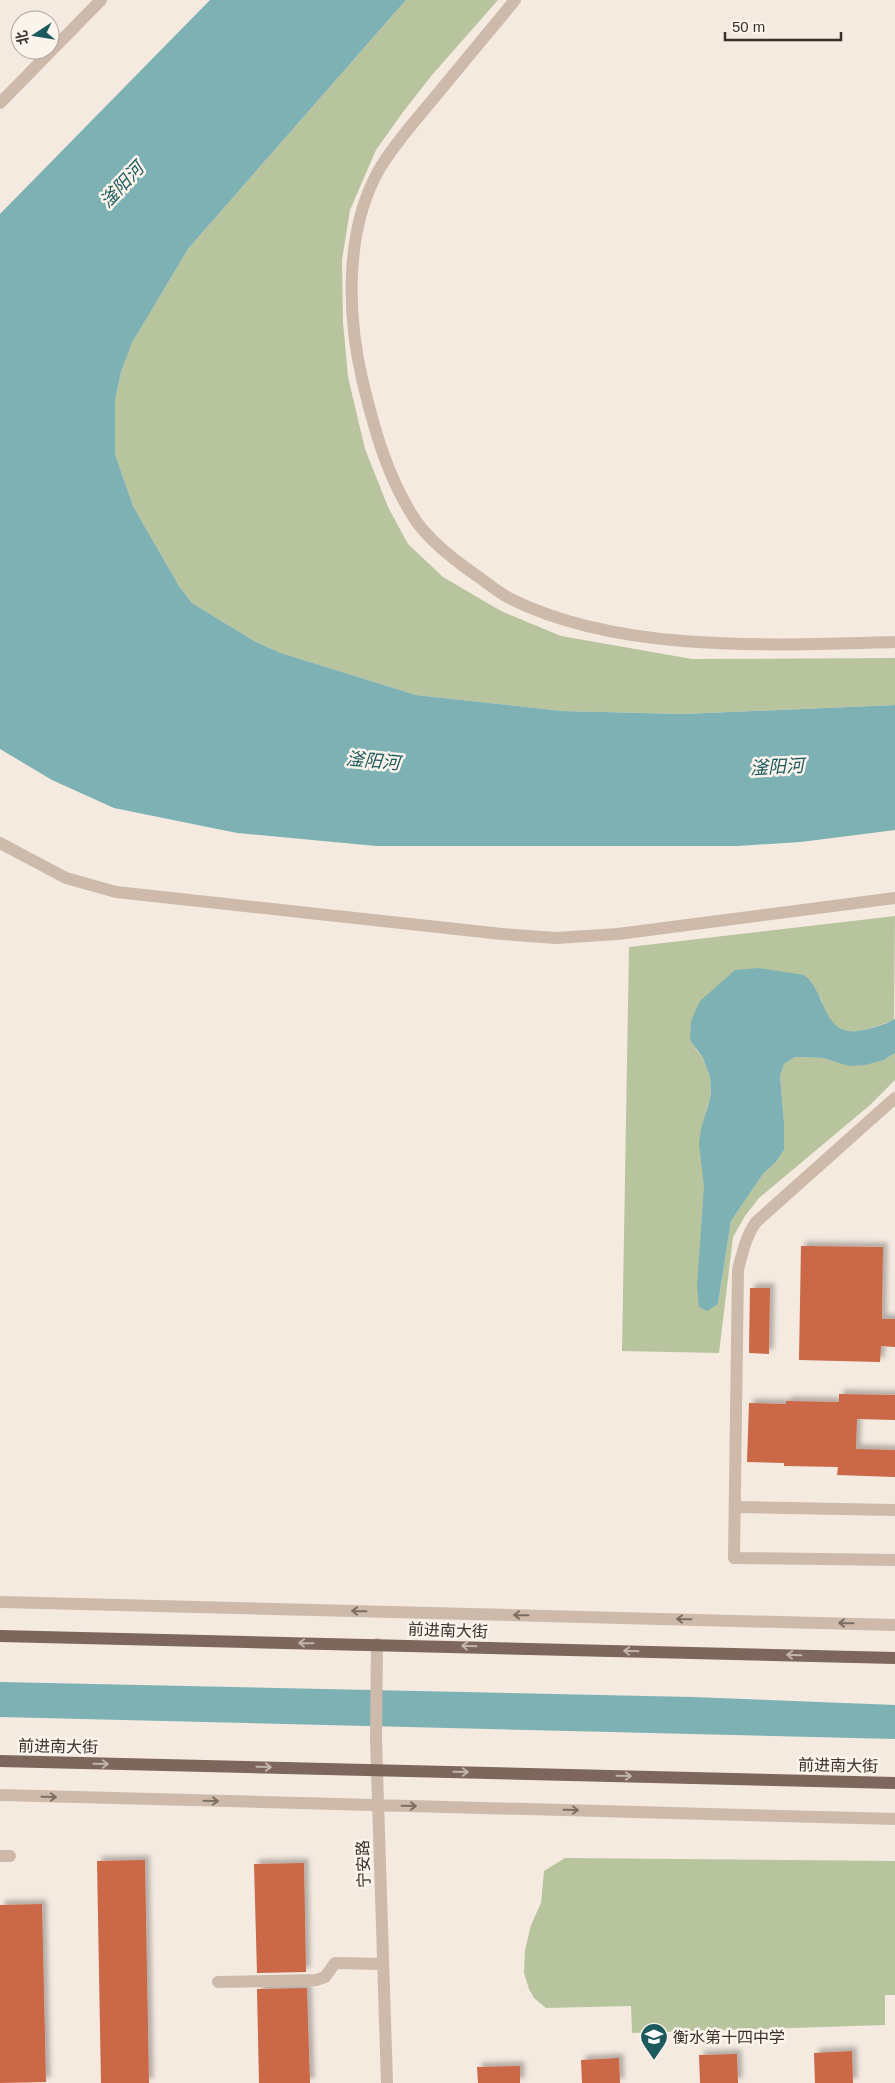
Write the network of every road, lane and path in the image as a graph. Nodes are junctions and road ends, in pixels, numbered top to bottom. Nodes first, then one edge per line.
1 (101, 0) edge
2 (515, 0) edge
3 (0, 103) edge
4 (895, 642) edge
5 (0, 843) edge
6 (895, 898) edge
7 (895, 1098) edge
8 (735, 1507) junction
9 (895, 1510) edge
10 (895, 1560) edge
11 (0, 1602) edge
12 (895, 1625) edge
13 (0, 1636) edge
14 (376, 1644) junction
15 (895, 1658) edge
16 (0, 1761) edge
17 (377, 1770) junction
18 (895, 1782) edge
19 (0, 1795) edge
20 (378, 1805) junction
21 (895, 1818) edge
22 (383, 1964) junction
23 (218, 1982) dead end
24 (386, 2083) edge

1 - 3 street
2 - 4 street
5 - 6 street
7 - 8 street
8 - 9 street
8 - 10 street
12 -> 11 street
14 -> 13 main road, 前进南大街
15 -> 14 main road, 前进南大街
14 - 17 street, 宁安路
16 -> 17 main road, 前进南大街
17 -> 18 main road, 前进南大街
17 - 20 street, 宁安路
19 -> 20 street
20 -> 21 street
20 - 22 street, 宁安路
22 - 23 street
22 - 24 street, 宁安路

